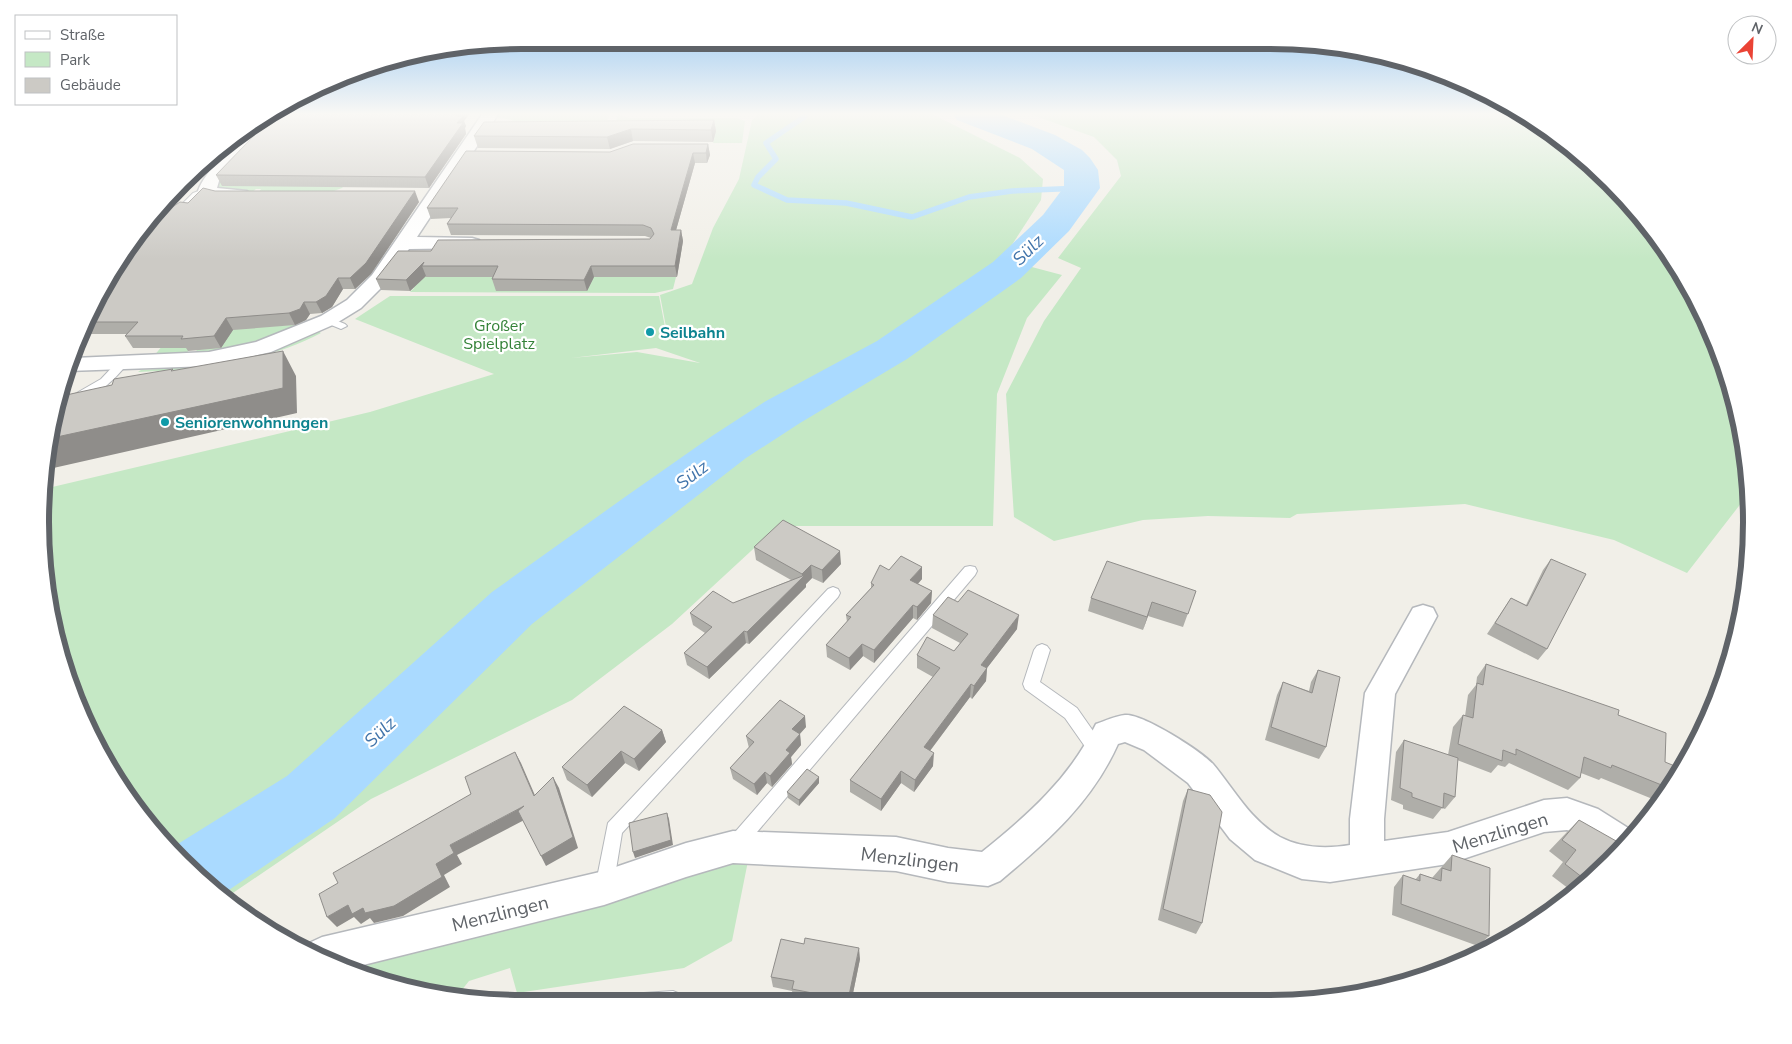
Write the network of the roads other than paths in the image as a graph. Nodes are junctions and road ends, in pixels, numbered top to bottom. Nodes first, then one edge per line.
1 (230, 162) edge
2 (458, 162) edge
3 (207, 189) junction
4 (259, 196) edge
5 (166, 224) edge
6 (402, 243) junction
7 (490, 244) edge
8 (122, 363) junction
9 (76, 365) edge
10 (68, 398) edge
11 (970, 571) dead end
12 (833, 593) dead end
13 (1422, 616) dead end
14 (1042, 650) dead end
15 (1100, 754) junction
16 (1619, 841) edge
17 (733, 847) junction
18 (1367, 860) junction
19 (604, 888) junction
20 (330, 954) edge

1 - 3 street
2 - 6 street
3 - 4 street
3 - 5 lane
6 - 7 street
6 - 8 street
8 - 9 street
8 - 10 lane
11 - 17 lane
12 - 19 lane
13 - 18 street
14 - 15 lane
15 - 17 street, Menzlingen
15 - 18 street, Menzlingen
16 - 18 street, Menzlingen
17 - 19 street, Menzlingen
19 - 20 street, Menzlingen

